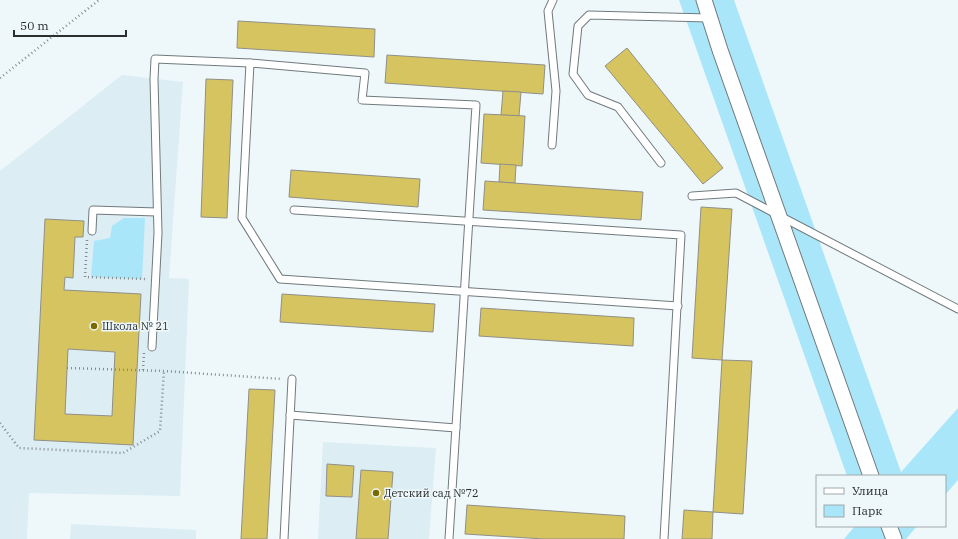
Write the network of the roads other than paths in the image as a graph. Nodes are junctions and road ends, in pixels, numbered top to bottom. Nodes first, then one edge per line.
1 (553, 0) edge
2 (704, 0) edge
3 (709, 18) junction
4 (250, 63) junction
5 (552, 145) dead end
6 (662, 163) dead end
7 (692, 196) dead end
8 (294, 210) dead end
9 (157, 212) junction
10 (779, 215) junction
11 (469, 220) junction
12 (90, 233) road end
13 (465, 293) junction
14 (678, 306) junction
15 (958, 309) edge
16 (148, 348) road end
17 (292, 379) road end
18 (290, 415) junction
19 (456, 428) junction
20 (871, 475) edge
21 (889, 527) edge
22 (284, 539) edge
23 (449, 539) edge
24 (664, 539) edge
25 (894, 539) edge

1 - 5 lane
2 - 3 street
3 - 6 lane
3 - 10 street
4 - 9 lane
4 - 11 lane
4 - 13 lane
7 - 10 lane
8 - 11 lane
9 - 12 lane
9 - 16 lane
10 - 15 lane
10 - 20 street
11 - 13 lane
11 - 14 lane
13 - 14 lane
13 - 19 lane
14 - 24 lane
17 - 18 lane
18 - 19 lane
18 - 22 lane
19 - 23 lane
21 - 25 street

